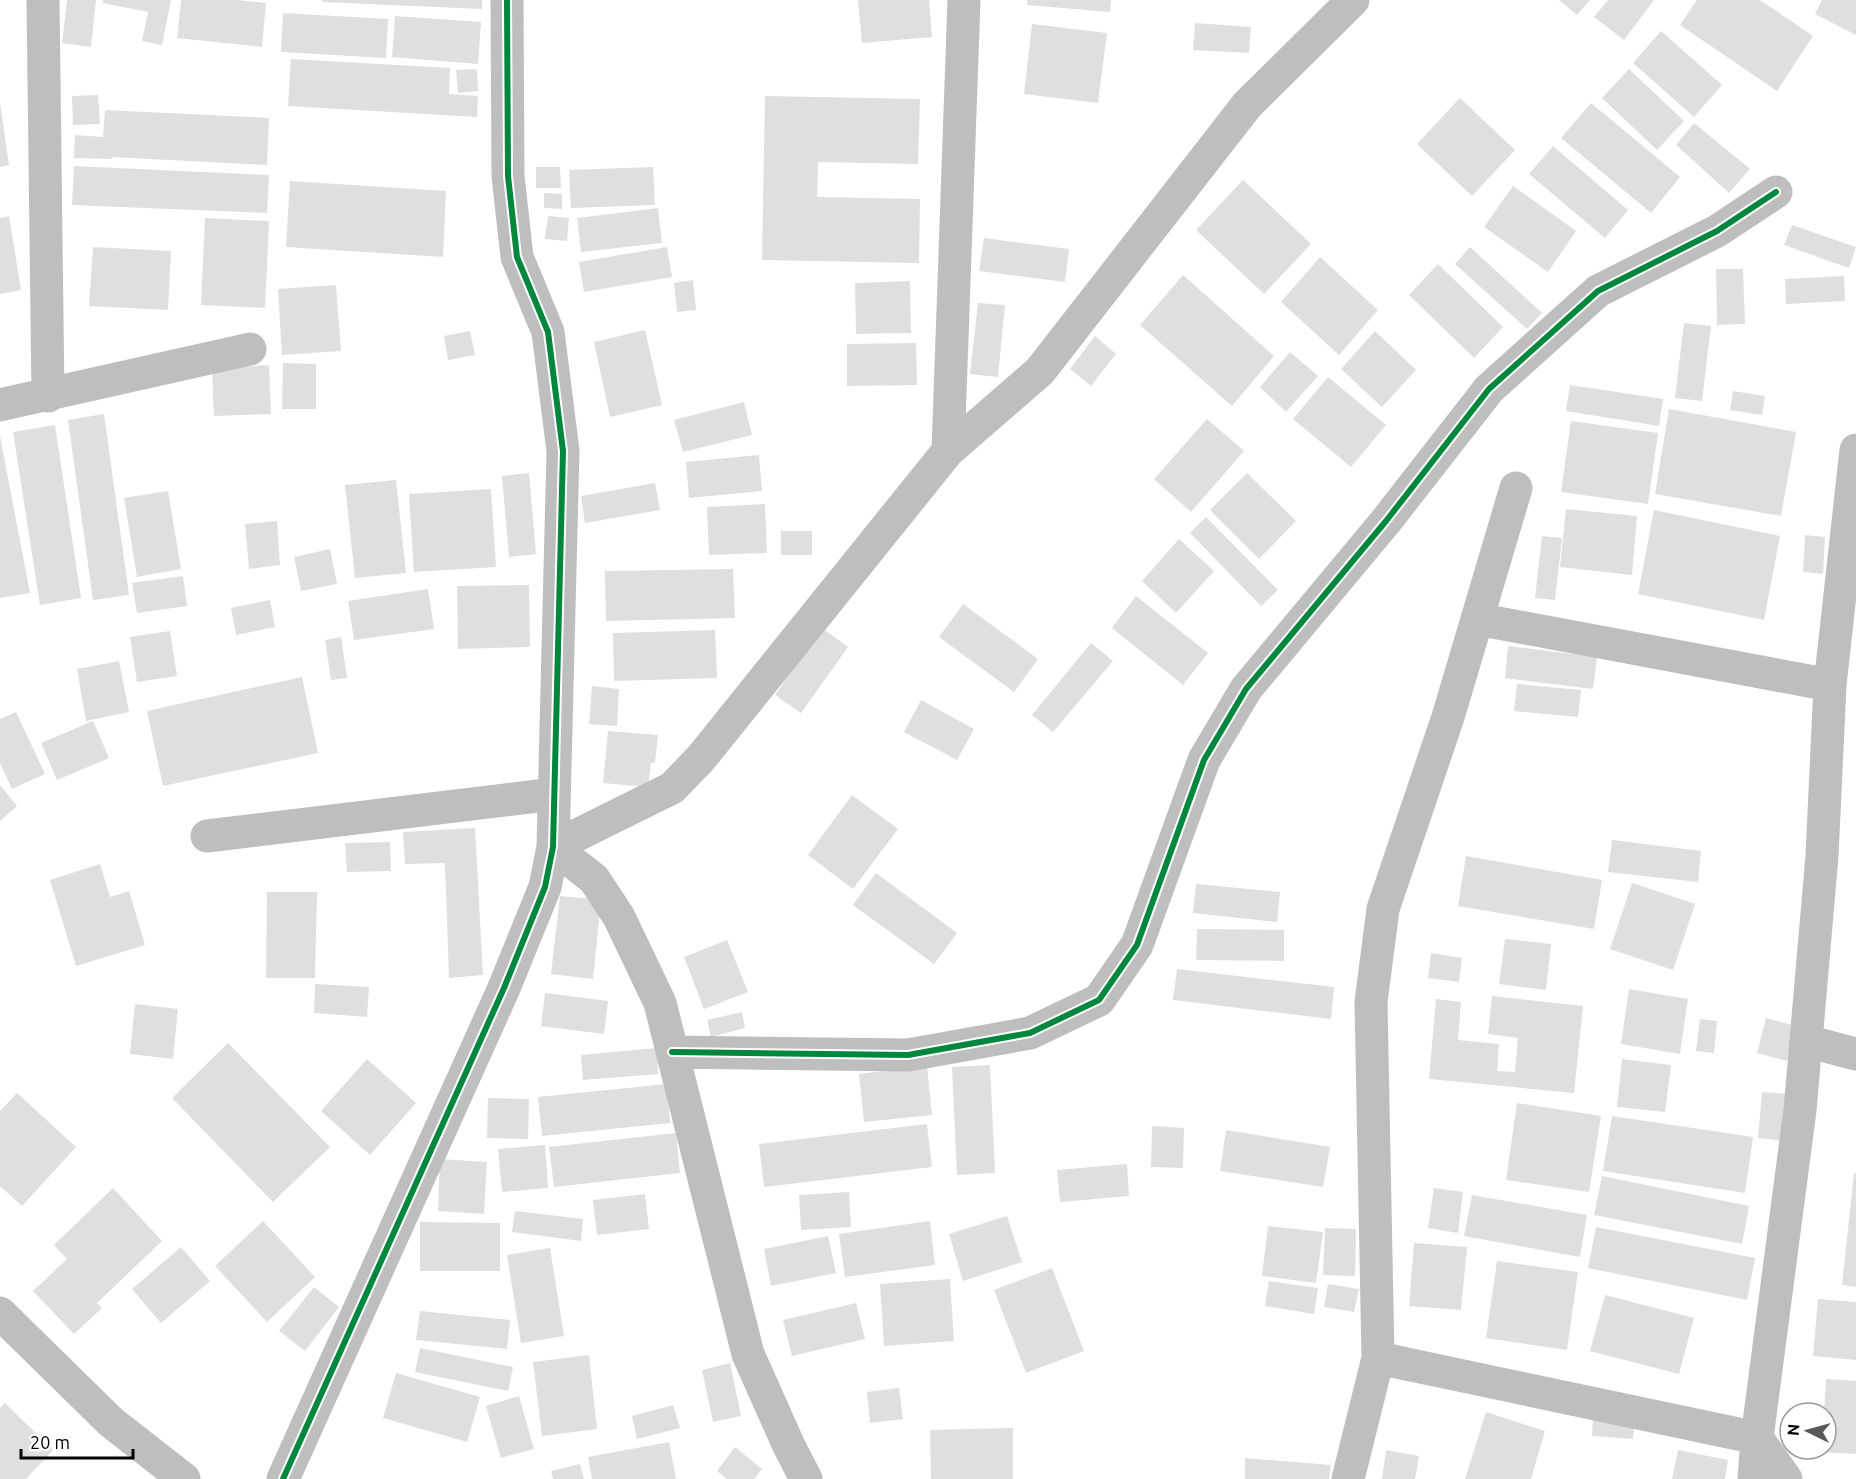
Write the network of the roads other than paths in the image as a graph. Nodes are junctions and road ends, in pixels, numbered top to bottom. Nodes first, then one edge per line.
1 (43, 0) edge
2 (507, 0) edge
3 (964, 0) edge
4 (1353, 0) edge
5 (1776, 192) dead end
6 (250, 349) dead end
7 (48, 396) junction
8 (0, 405) edge
9 (1856, 450) edge
10 (948, 451) junction
11 (1516, 488) dead end
12 (1477, 619) junction
13 (1830, 685) junction
14 (554, 794) junction
15 (207, 836) dead end
16 (553, 847) junction
17 (1806, 1041) junction
18 (672, 1052) junction
19 (1856, 1054) edge
20 (0, 1313) edge
21 (1378, 1358) junction
22 (1757, 1438) junction
23 (184, 1479) edge
24 (284, 1479) edge
25 (806, 1479) edge
26 (1348, 1479) edge
27 (1754, 1479) edge
28 (1786, 1479) edge

1 - 7 street
2 - 14 street
3 - 10 street
4 - 10 street
5 - 18 street
6 - 7 street
7 - 8 street
9 - 13 street
10 - 16 street
11 - 12 street
12 - 13 street
12 - 21 street
13 - 17 street
14 - 15 street
14 - 16 street
16 - 18 street
16 - 24 street
17 - 19 street
17 - 22 street
18 - 25 street
20 - 23 street
21 - 22 street
21 - 26 street
22 - 27 street
22 - 28 street

